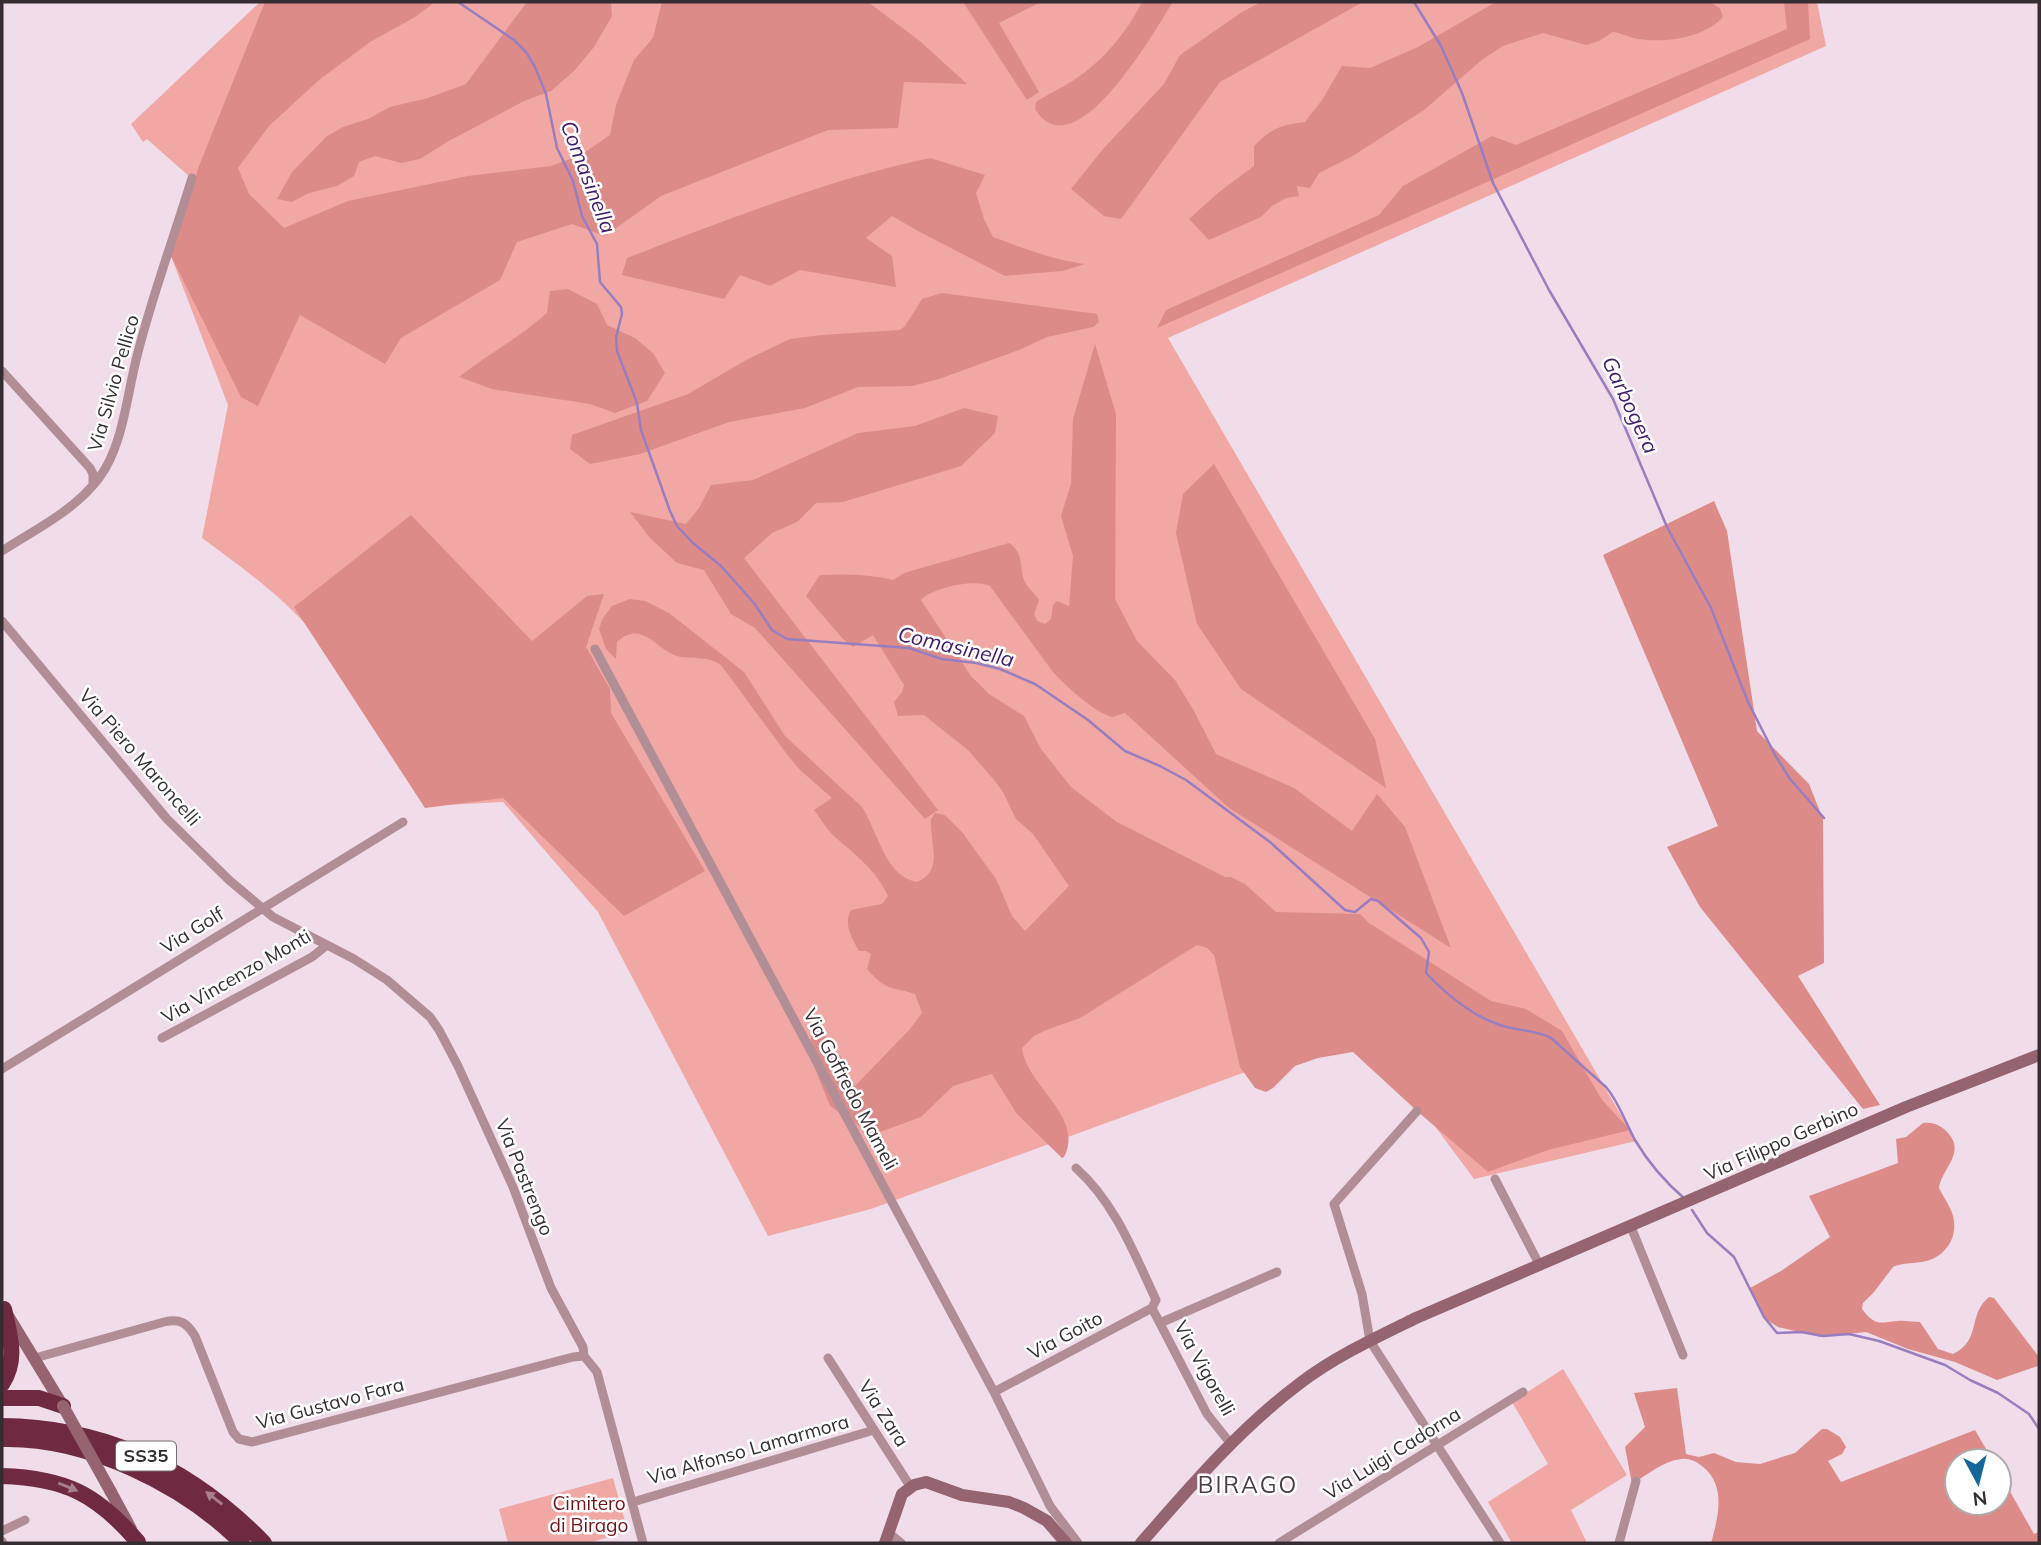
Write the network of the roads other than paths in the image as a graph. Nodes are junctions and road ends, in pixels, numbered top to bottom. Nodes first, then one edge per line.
1 (192, 178) dead end
2 (2, 371) edge
3 (92, 488) junction
4 (2, 551) edge
5 (2, 621) edge
6 (595, 649) dead end
7 (403, 822) dead end
8 (261, 908) junction
9 (327, 945) junction
10 (162, 1038) dead end
11 (2039, 1055) edge
12 (2, 1069) edge
13 (1417, 1111) dead end
14 (1076, 1168) dead end
15 (1495, 1179) dead end
16 (1632, 1227) junction
17 (1540, 1266) junction
18 (1277, 1272) dead end
19 (3, 1307) edge
20 (1152, 1308) junction
21 (1160, 1323) junction
22 (1370, 1341) junction
23 (1683, 1355) dead end
24 (584, 1356) junction
25 (36, 1358) junction
26 (828, 1358) dead end
27 (2, 1384) edge
28 (994, 1392) junction
29 (1523, 1392) dead end
30 (2, 1398) edge
31 (63, 1406) junction
32 (2, 1426) edge
33 (874, 1430) junction
34 (2, 1439) edge
35 (1231, 1444) junction
36 (1438, 1446) junction
37 (2, 1476) edge
38 (1636, 1481) dead end
39 (910, 1486) junction
40 (633, 1502) junction
41 (25, 1520) dead end
42 (2, 1531) edge
43 (887, 1538) edge
44 (138, 1543) edge
45 (242, 1543) edge
46 (264, 1543) edge
47 (643, 1543) edge
48 (901, 1543) edge
49 (1066, 1543) edge
50 (1077, 1543) edge
51 (1140, 1543) edge
52 (1279, 1543) edge
53 (1500, 1543) edge
54 (1619, 1543) edge

1 - 3 street, Via Silvio Pellico
2 - 3 street
3 - 4 street, Via Silvio Pellico
5 - 8 street, Via Piero Maroncelli
6 - 28 street, Via Goffredo Mameli
7 - 8 street, Via Golf
8 - 9 street, Via Pastrengo
8 - 12 street, Via Golf
9 - 10 street, Via Vincenzo Monti
9 - 24 street, Via Pastrengo
11 - 16 street, Via Filippo Gerbino
13 - 22 street
14 - 20 street, Via Vigorelli
15 - 17 street
16 - 17 street, Via Filippo Gerbino
16 - 23 street
17 - 22 street, Via Filippo Gerbino
18 - 21 street
19 - 25 street
19 - 27 highway
20 - 21 street, Via Vigorelli
20 - 28 street, Via Goito
21 - 35 street, Via Vigorelli
22 - 35 street, Via Filippo Gerbino
22 - 36 street
24 - 25 street, Via Gustavo Fara
24 - 40 street, Via Pastrengo
25 - 31 street
26 - 33 street, Via Zara
28 - 50 street, Via Goffredo Mameli
29 - 36 street, Via Luigi Cadorna
30 - 31 highway
31 - 44 street, bridge
46 -> 32 highway, SS35
33 - 39 street, Via Zara
33 - 40 street, Via Alfonso Lamarmora
34 - 45 highway, SS35
35 - 51 street, Via Filippo Gerbino
36 - 52 street, Via Luigi Cadorna
36 - 53 street
37 -> 44 highway
38 - 54 street
39 - 43 street
39 - 49 street
40 - 47 street, Via Pastrengo
41 - 42 street
43 - 48 street

